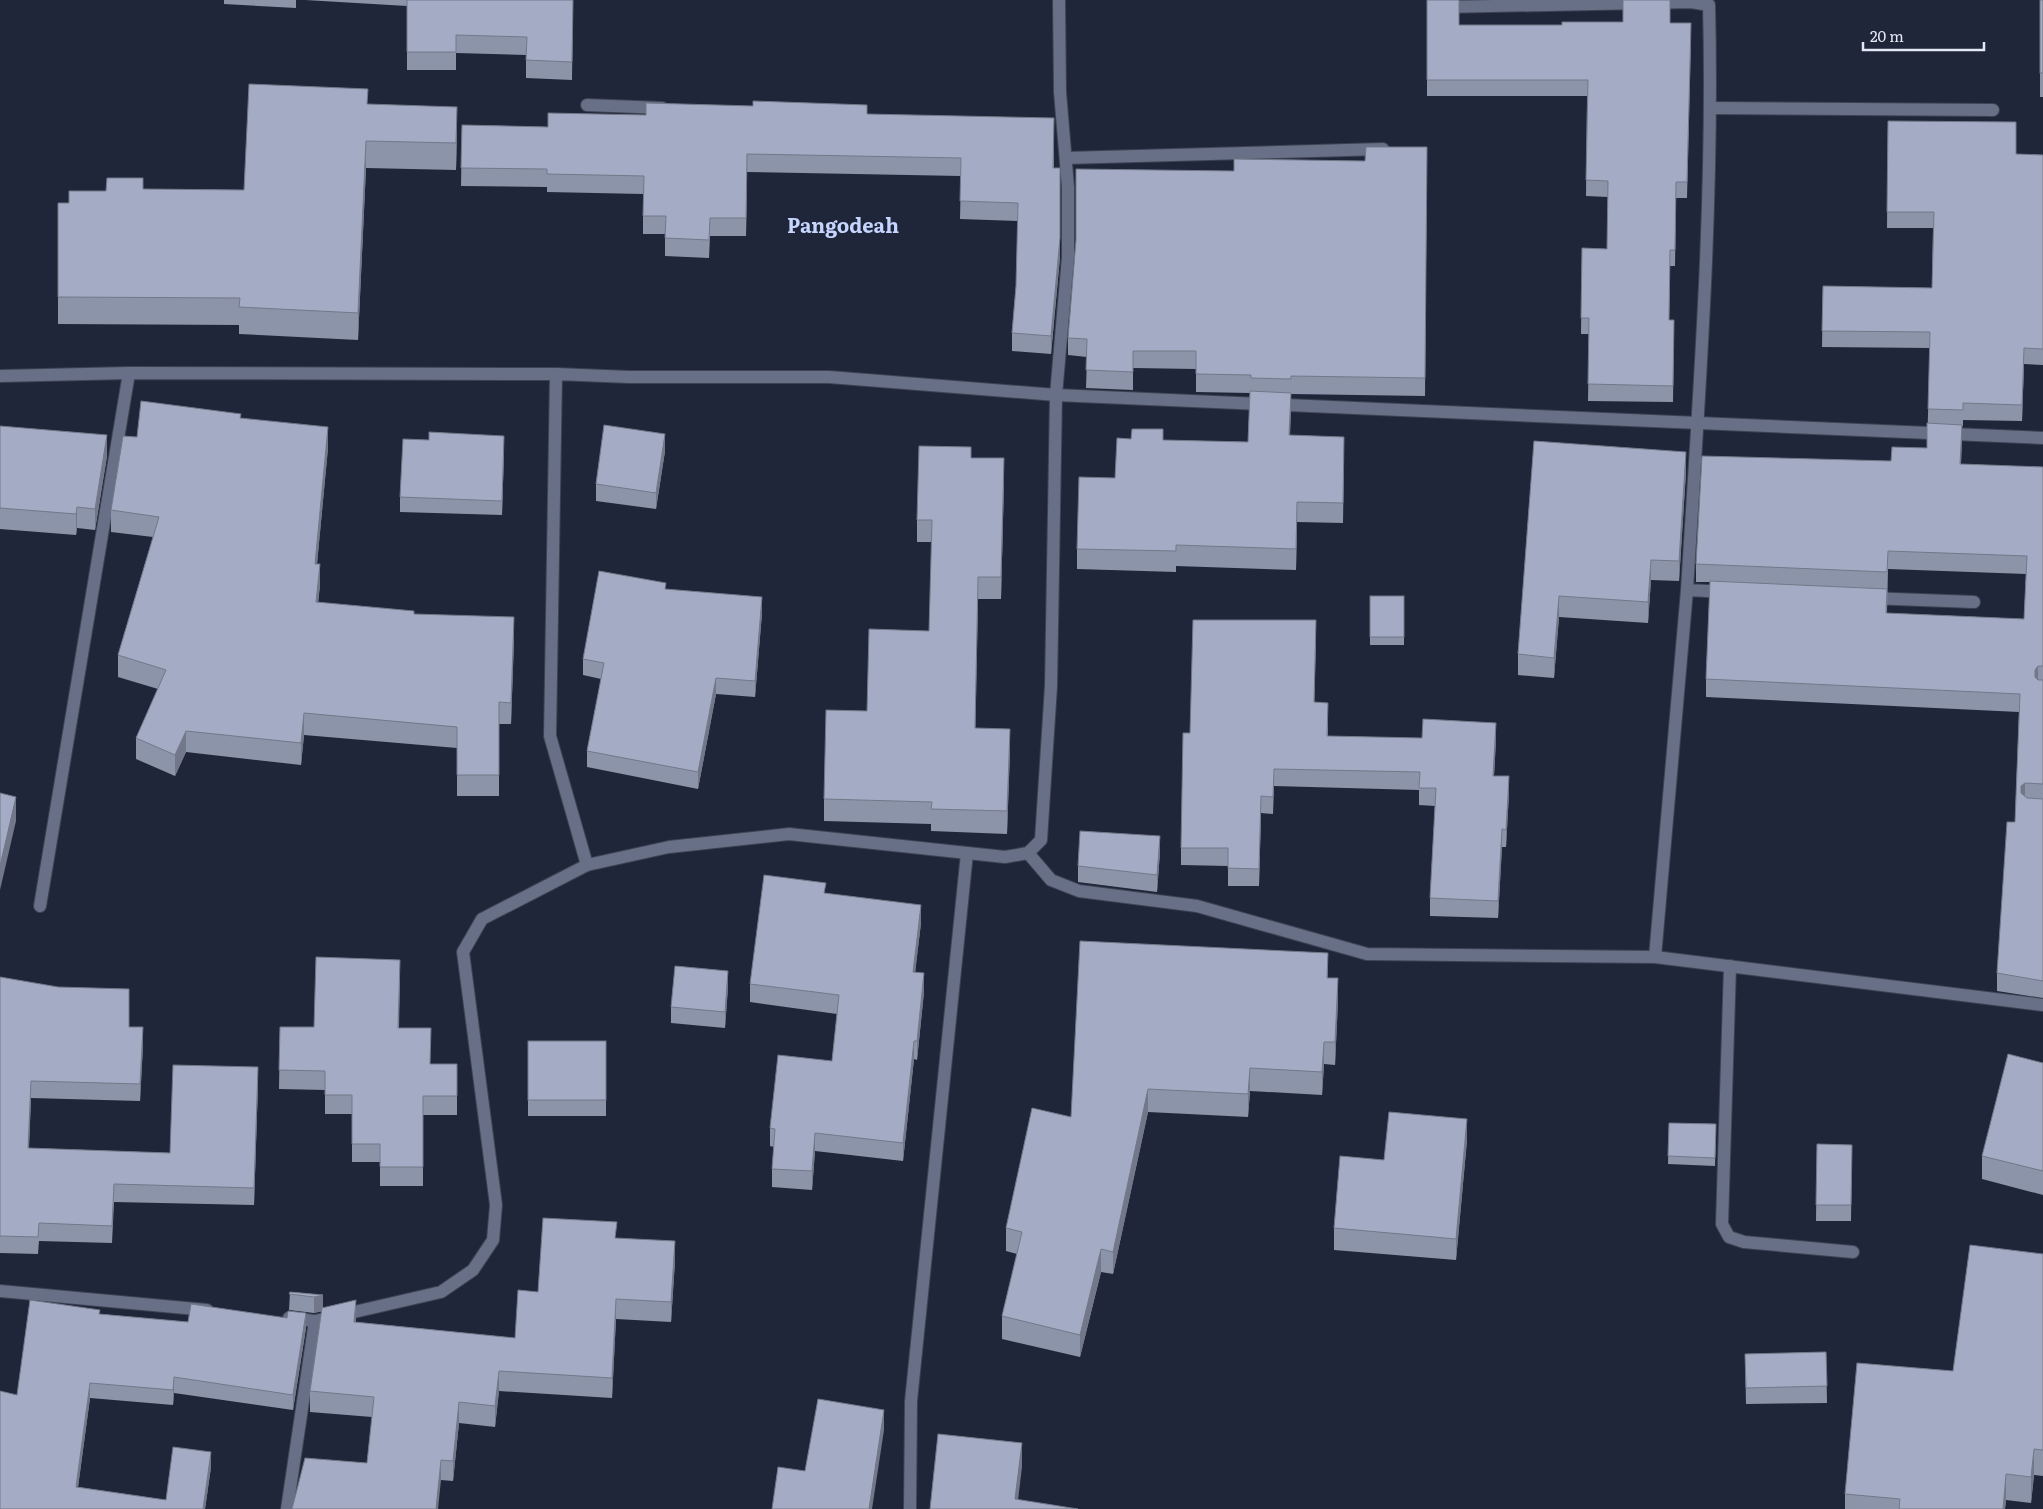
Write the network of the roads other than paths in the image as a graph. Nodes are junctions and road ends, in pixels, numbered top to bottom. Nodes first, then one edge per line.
1 (1059, 0) edge
2 (1709, 2) edge
3 (1430, 7) edge
4 (587, 105) dead end
5 (675, 108) edge
6 (1712, 108) junction
7 (1993, 110) dead end
8 (1394, 148) edge
9 (1066, 158) junction
10 (129, 373) junction
11 (556, 374) junction
12 (0, 376) edge
13 (1056, 395) junction
14 (1697, 424) junction
15 (2043, 438) edge
16 (1687, 590) junction
17 (1737, 592) edge
18 (1856, 597) edge
19 (1974, 602) dead end
20 (967, 853) junction
21 (1028, 853) junction
22 (587, 865) junction
23 (40, 906) dead end
24 (1655, 957) junction
25 (1730, 966) junction
26 (2043, 1004) edge
27 (1853, 1252) dead end
28 (0, 1291) edge
29 (217, 1311) edge
30 (276, 1317) edge
31 (315, 1320) junction
32 (286, 1509) edge
33 (910, 1509) edge

1 - 9 street
2 - 3 street
2 - 6 street
4 - 5 street
6 - 7 street
6 - 14 street
8 - 9 street
9 - 13 street
10 - 11 street
10 - 12 street
10 - 23 street
11 - 13 street
11 - 22 street
13 - 14 street
13 - 21 street
14 - 15 street
14 - 16 street
16 - 17 street
16 - 24 street
18 - 19 street
20 - 21 street
20 - 22 street
20 - 33 street
21 - 24 street
22 - 31 street
24 - 25 street
25 - 26 street
25 - 27 street
28 - 29 street
30 - 31 street
31 - 32 street

